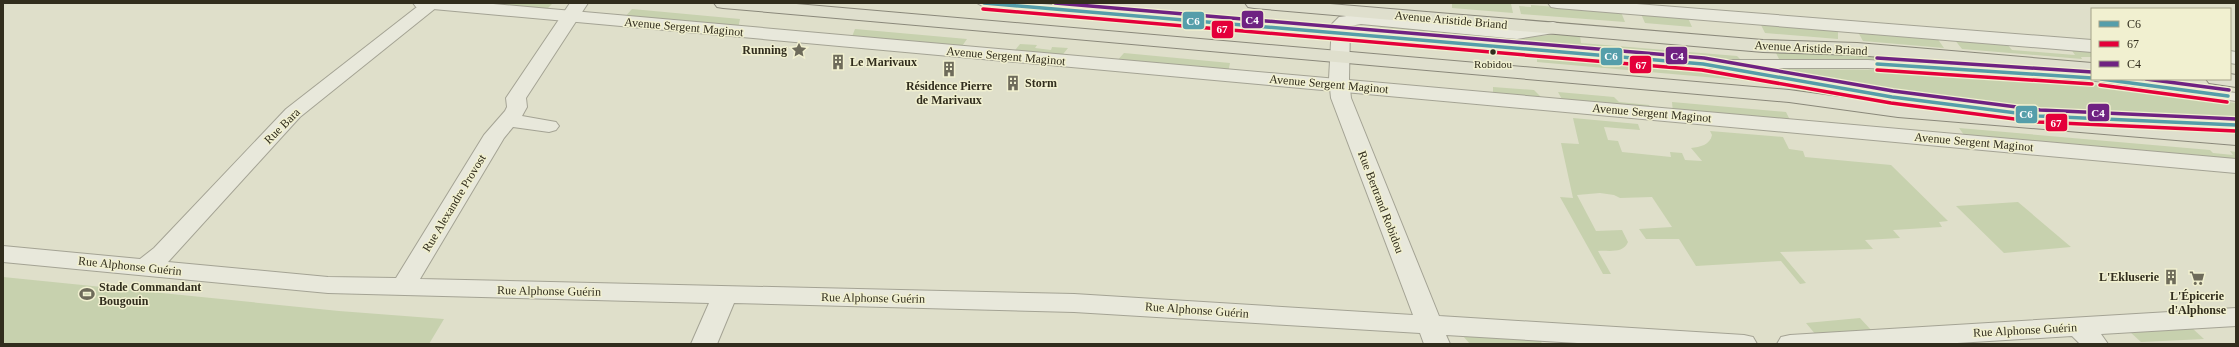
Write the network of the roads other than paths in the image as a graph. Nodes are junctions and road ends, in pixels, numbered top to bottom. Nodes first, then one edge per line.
1 (429, 3) edge
2 (723, 3) edge
3 (984, 3) edge
4 (1254, 3) edge
5 (1557, 3) edge
6 (574, 10) edge
7 (1553, 28) junction
8 (1340, 33) junction
9 (2091, 46) edge
10 (1339, 56) junction
11 (2014, 62) junction
12 (1703, 64) junction
13 (2091, 69) edge
14 (2091, 77) edge
15 (2091, 77) edge
16 (2114, 80) edge
17 (2226, 80) edge
18 (2236, 81) edge
19 (1340, 86) junction
20 (2236, 97) edge
21 (1952, 116) junction
22 (2039, 116) junction
23 (509, 120) junction
24 (2236, 125) edge
25 (549, 126) dead end
26 (2202, 136) junction
27 (2236, 139) edge
28 (2236, 166) edge
29 (3, 254) edge
30 (146, 267) junction
31 (403, 287) junction
32 (725, 295) junction
33 (2236, 317) edge
34 (2078, 326) junction
35 (1433, 334) edge
36 (704, 344) edge
37 (1744, 344) edge
38 (1790, 344) edge
39 (2095, 344) edge

1 - 6 street, Avenue Sergent Maginot
1 - 30 street, Rue Bara
2 - 10 main road, Avenue Sergent Maginot
3 - 8 lane
4 - 7 main road, Avenue Aristide Briand
5 - 9 street, Avenue Aristide Briand
6 - 19 street, Avenue Sergent Maginot
6 - 23 street, Rue Alexandre Provost
7 - 8 street, Avenue Aristide Briand
7 - 11 main road, Avenue Aristide Briand
8 - 10 street
8 - 12 lane
10 - 19 street, Rue Bertrand Robidou
10 - 21 main road, Avenue Sergent Maginot
11 - 13 main road, Avenue Aristide Briand
11 - 14 lane
12 - 15 lane
12 - 22 lane
16 - 20 lane
17 - 18 main road
19 - 28 street, Avenue Sergent Maginot
19 - 35 street, Rue Bertrand Robidou
21 - 22 lane
21 - 26 main road, Avenue Sergent Maginot
22 - 24 lane
22 - 26 lane
23 - 25 street
23 - 31 street, Rue Alexandre Provost
26 - 27 main road, Avenue Sergent Maginot
29 - 30 street, Rue Alphonse Guérin
30 - 31 street, Rue Alphonse Guérin
31 - 32 street, Rue Alphonse Guérin
32 - 35 street, Rue Alphonse Guérin
32 - 36 street
33 - 34 street, Rue Alphonse Guérin
34 - 38 street, Rue Alphonse Guérin
34 - 39 street
35 - 37 street, Rue Alphonse Guérin

